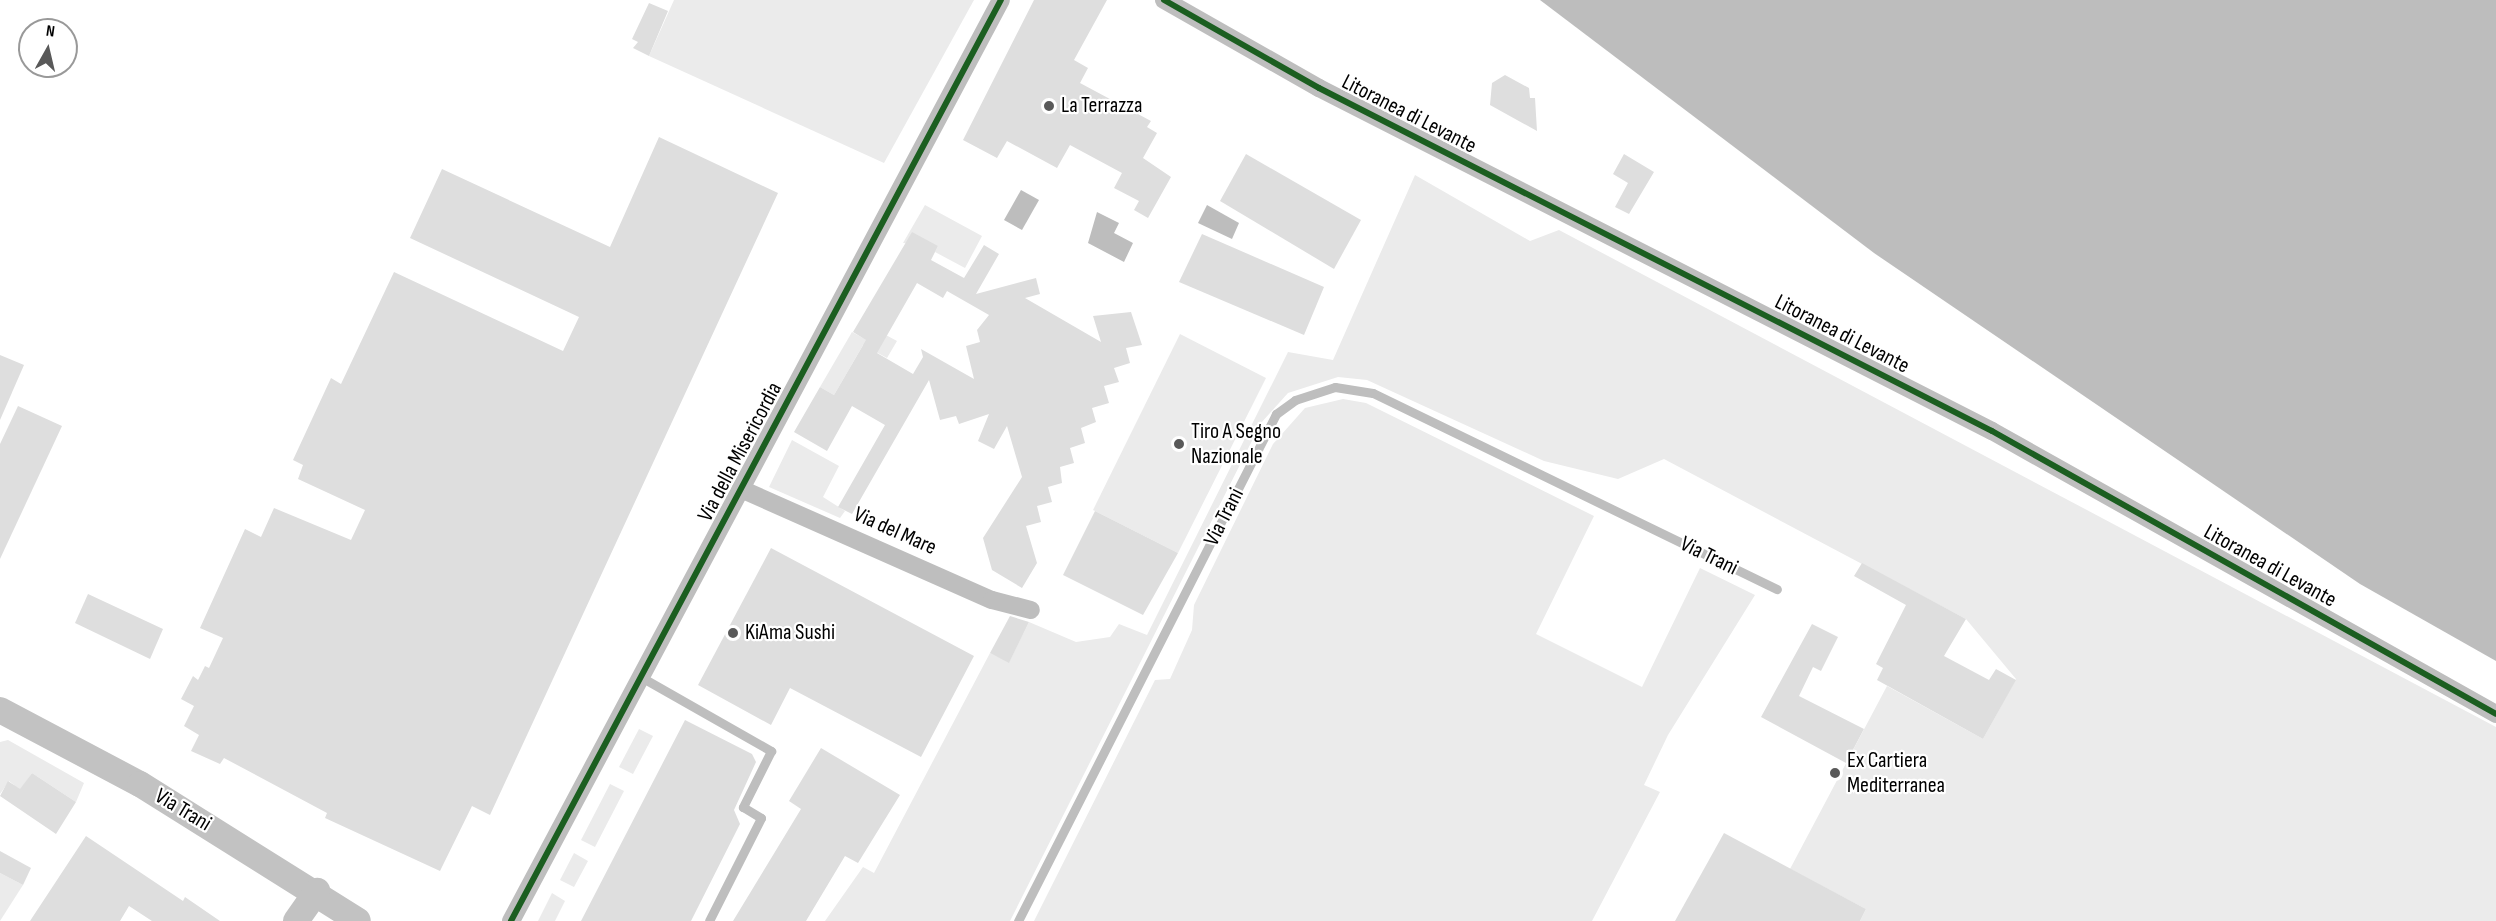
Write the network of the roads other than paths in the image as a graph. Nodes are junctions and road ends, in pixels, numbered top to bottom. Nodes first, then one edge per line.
1 (1001, 0) edge
2 (1164, 0) edge
3 (741, 489) junction
4 (1777, 589) dead end
5 (1031, 610) dead end
6 (641, 677) junction
7 (0, 710) edge
8 (2496, 714) edge
9 (317, 891) junction
10 (296, 921) edge
11 (358, 921) edge
12 (511, 921) edge
13 (709, 921) edge
14 (1018, 921) edge

1 - 3 street, Via della Misericordia
2 - 8 street, Litoranea di Levante
3 - 5 street, Via del Mare
3 - 6 street, Via della Misericordia
4 - 14 lane, Via Trani
6 - 12 street, Via della Misericordia
6 - 13 lane
7 - 9 main road, Via Trani
9 - 10 main road
9 - 11 main road, Via Trani

